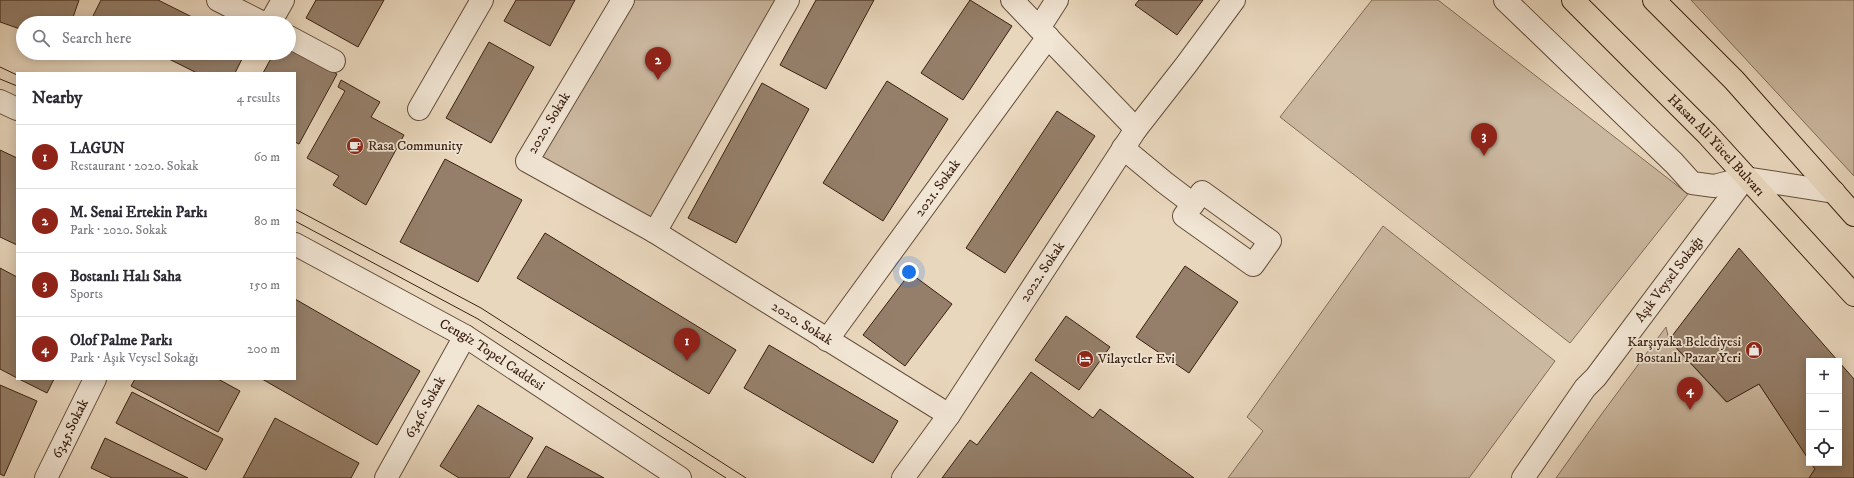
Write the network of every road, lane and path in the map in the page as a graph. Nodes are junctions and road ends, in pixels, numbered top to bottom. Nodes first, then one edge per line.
1 (218, 0) edge
2 (283, 0) edge
3 (482, 0) edge
4 (623, 0) edge
5 (788, 0) edge
6 (1012, 0) edge
7 (1057, 0) edge
8 (1234, 0) edge
9 (1505, 0) edge
10 (1573, 0) edge
11 (1654, 0) edge
12 (249, 16) edge
13 (274, 16) edge
14 (1044, 32) junction
15 (296, 41) edge
16 (334, 61) dead end
17 (0, 101) edge
18 (16, 109) edge
19 (419, 109) dead end
20 (1136, 129) junction
21 (1123, 148) junction
22 (1745, 178) junction
23 (1834, 192) junction
24 (1193, 204) dead end
25 (1854, 215) edge
26 (655, 232) junction
27 (296, 245) edge
28 (1854, 295) edge
29 (465, 336) junction
30 (827, 340) junction
31 (95, 380) edge
32 (949, 415) junction
33 (46, 478) edge
34 (386, 478) edge
35 (680, 478) edge
36 (903, 478) edge
37 (1523, 478) edge

1 - 12 street
2 - 13 street
3 - 19 street
4 - 26 street, 2020. Sokak
5 - 26 street
6 - 14 street
7 - 14 street, 2021. Sokak
8 - 20 street, 2022. Sokak
9 - 22 street
10 - 22 main road, Hasan Ali Yücel Bulvarı
11 - 23 main road
14 - 20 street
14 - 30 street, 2021. Sokak
15 - 16 street
17 - 18 street
20 - 21 street, 2022. Sokak
21 - 24 street
21 - 32 street, 2022. Sokak
22 - 23 street
22 - 28 main road, Hasan Ali Yücel Bulvarı
22 - 37 street, Aşık Veysel Sokağı
23 - 25 main road
26 - 30 street, 2020. Sokak
27 - 29 street, Cengiz Topel Caddesi
29 - 34 street, 6346. Sokak
29 - 35 street, Cengiz Topel Caddesi
30 - 32 street, 2020. Sokak
31 - 33 street, 6345.Sokak
32 - 36 street, 2022. Sokak

